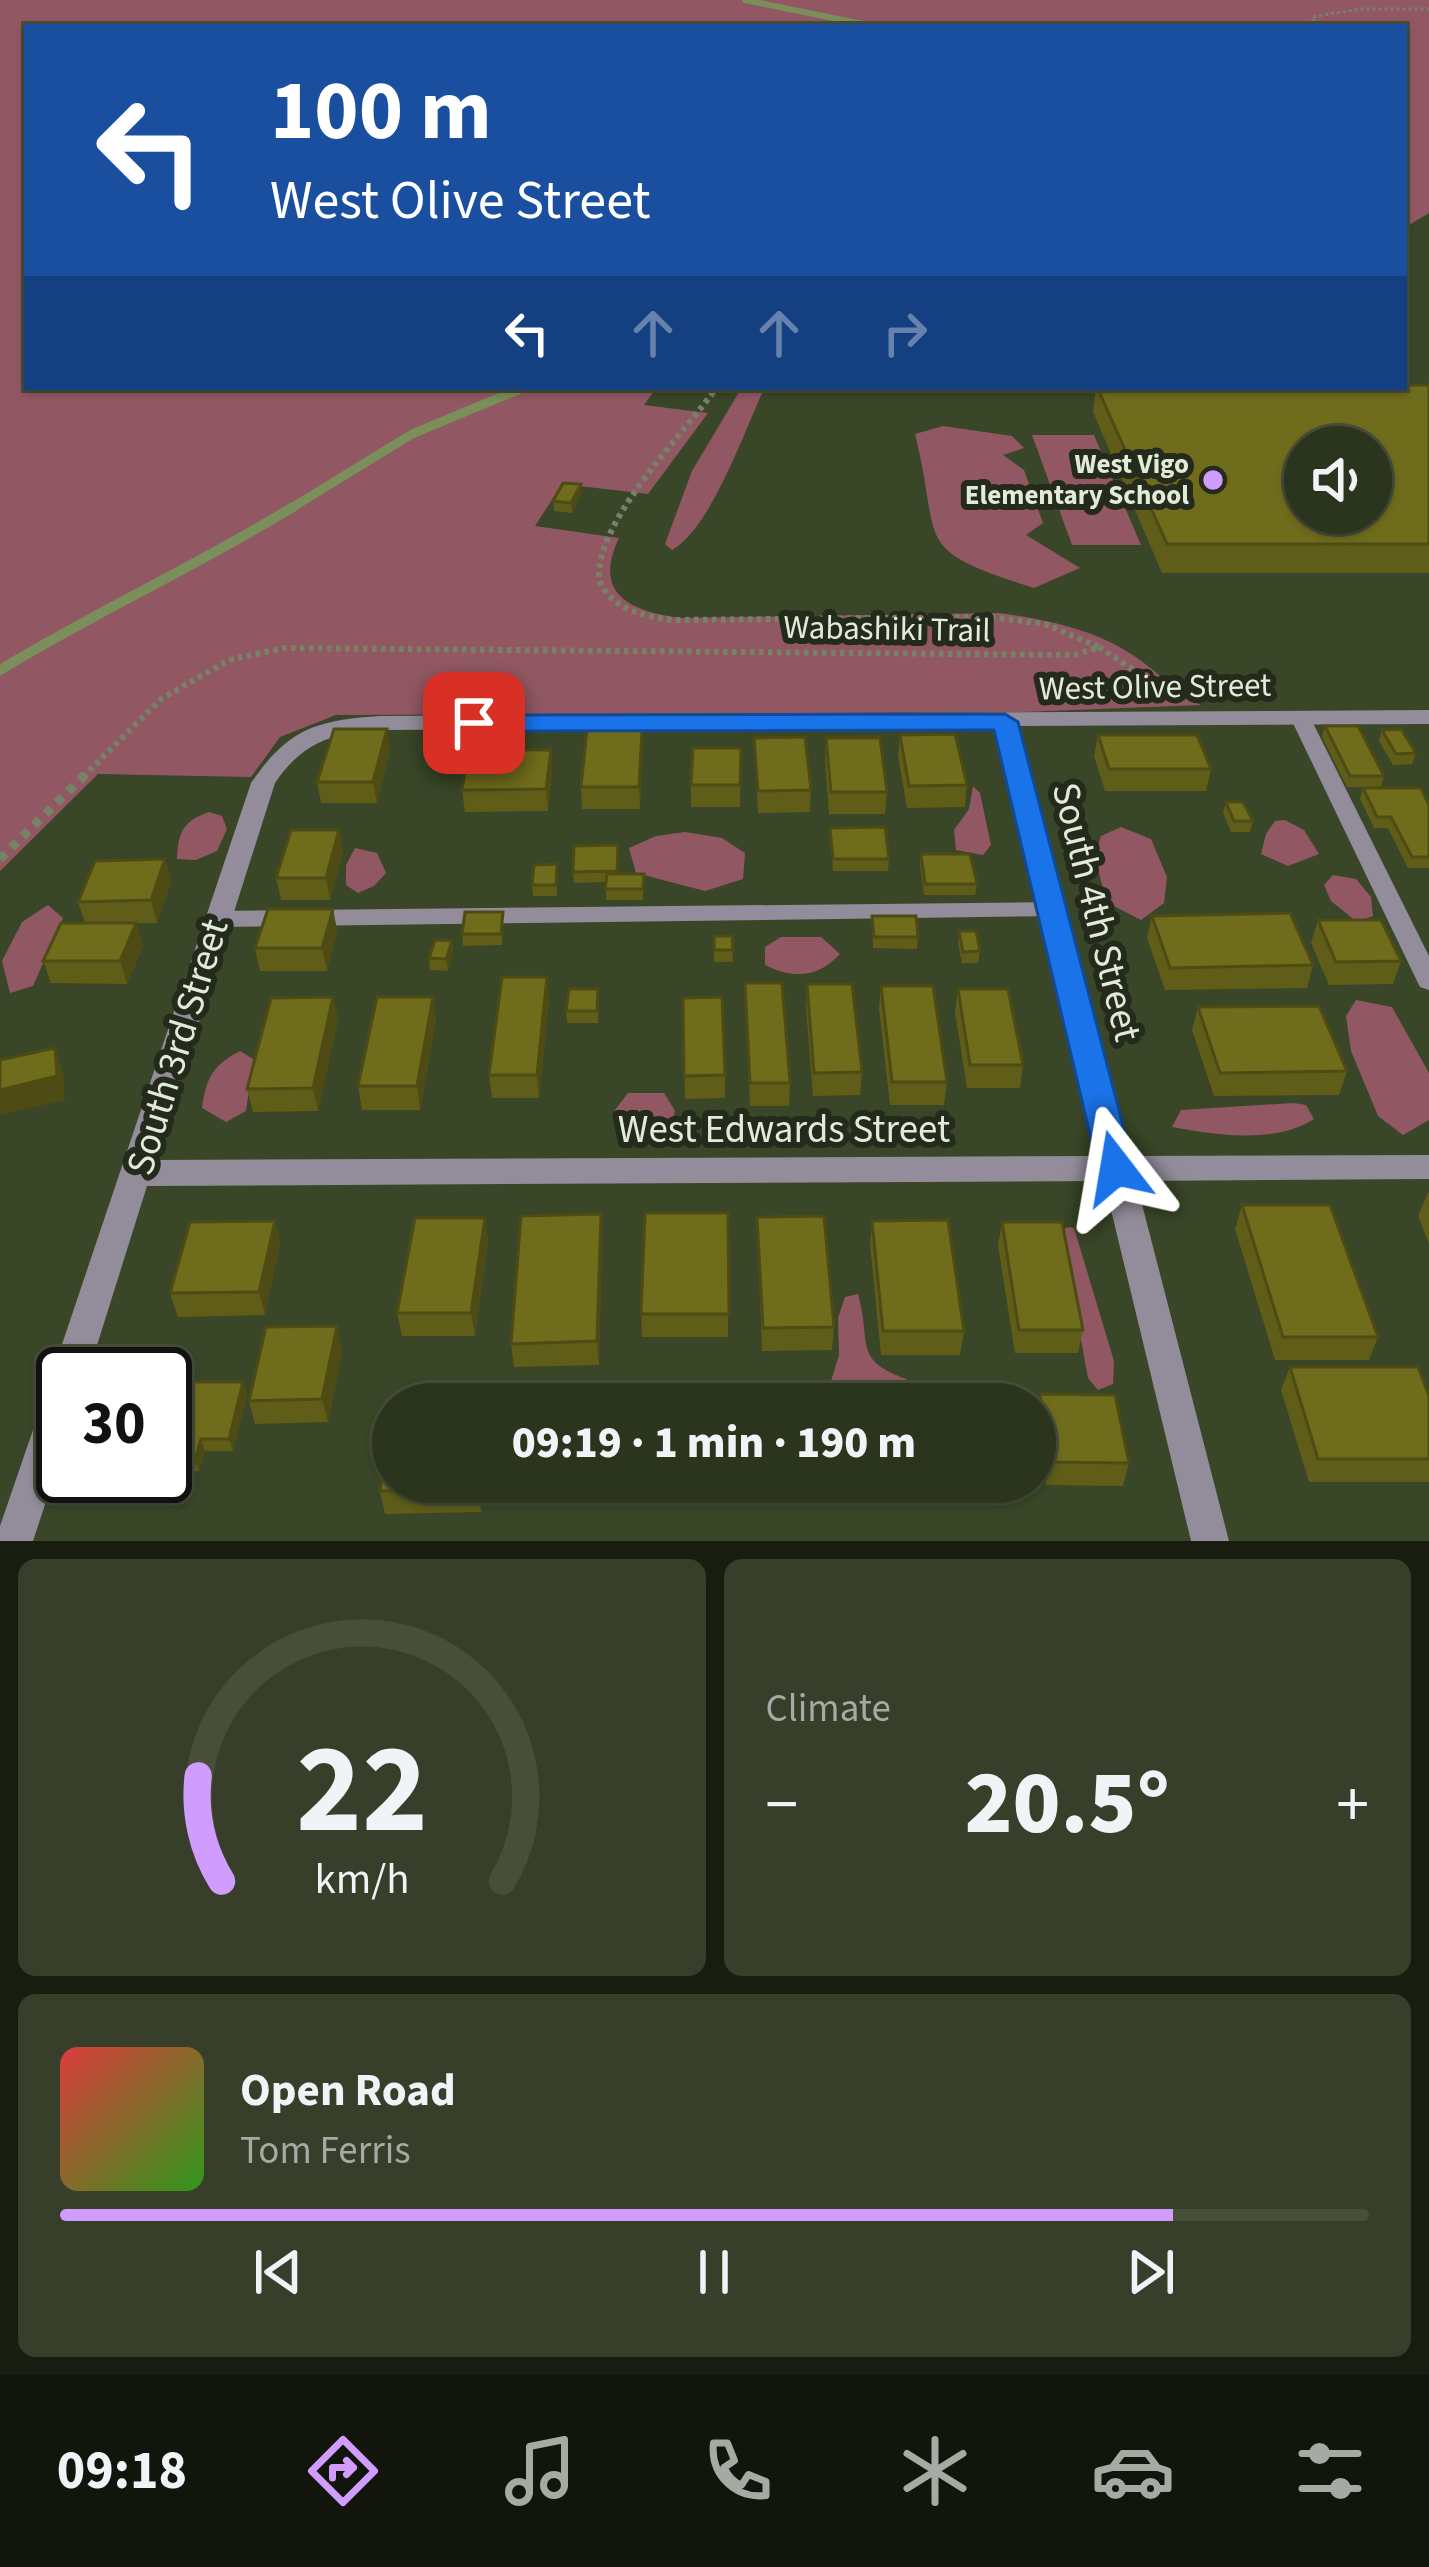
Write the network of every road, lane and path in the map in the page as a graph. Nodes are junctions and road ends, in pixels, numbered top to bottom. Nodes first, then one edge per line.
1 (1429, 9) edge
2 (1315, 24) edge
3 (715, 390) edge
4 (1099, 646) junction
5 (1300, 718) junction
6 (1429, 718) edge
7 (1167, 720) junction
8 (1005, 722) junction
9 (307, 734) joint
10 (0, 859) edge
11 (1053, 910) junction
12 (218, 919) junction
13 (1429, 981) edge
14 (1429, 1167) edge
15 (1116, 1168) junction
16 (138, 1173) junction
17 (79, 1347) edge
18 (36, 1475) edge
19 (14, 1541) edge
20 (1210, 1541) edge

1 - 2 path
3 - 4 path, Wabashiki Trail
4 - 7 path
4 - 10 path, Wabashiki Trail
5 - 6 street, West Olive Street
5 - 7 street, West Olive Street
5 - 13 lane
7 - 8 street, West Olive Street
8 - 9 street, West Olive Street
8 - 11 street, South 4th Street
9 - 12 street, South 3rd Street
11 - 12 lane
11 - 15 street, South 4th Street
12 - 16 street, South 3rd Street
14 - 15 street, West Edwards Street
15 - 16 street, West Edwards Street
15 - 20 street, South 4th Street
16 - 17 street, South 3rd Street
18 - 19 street

